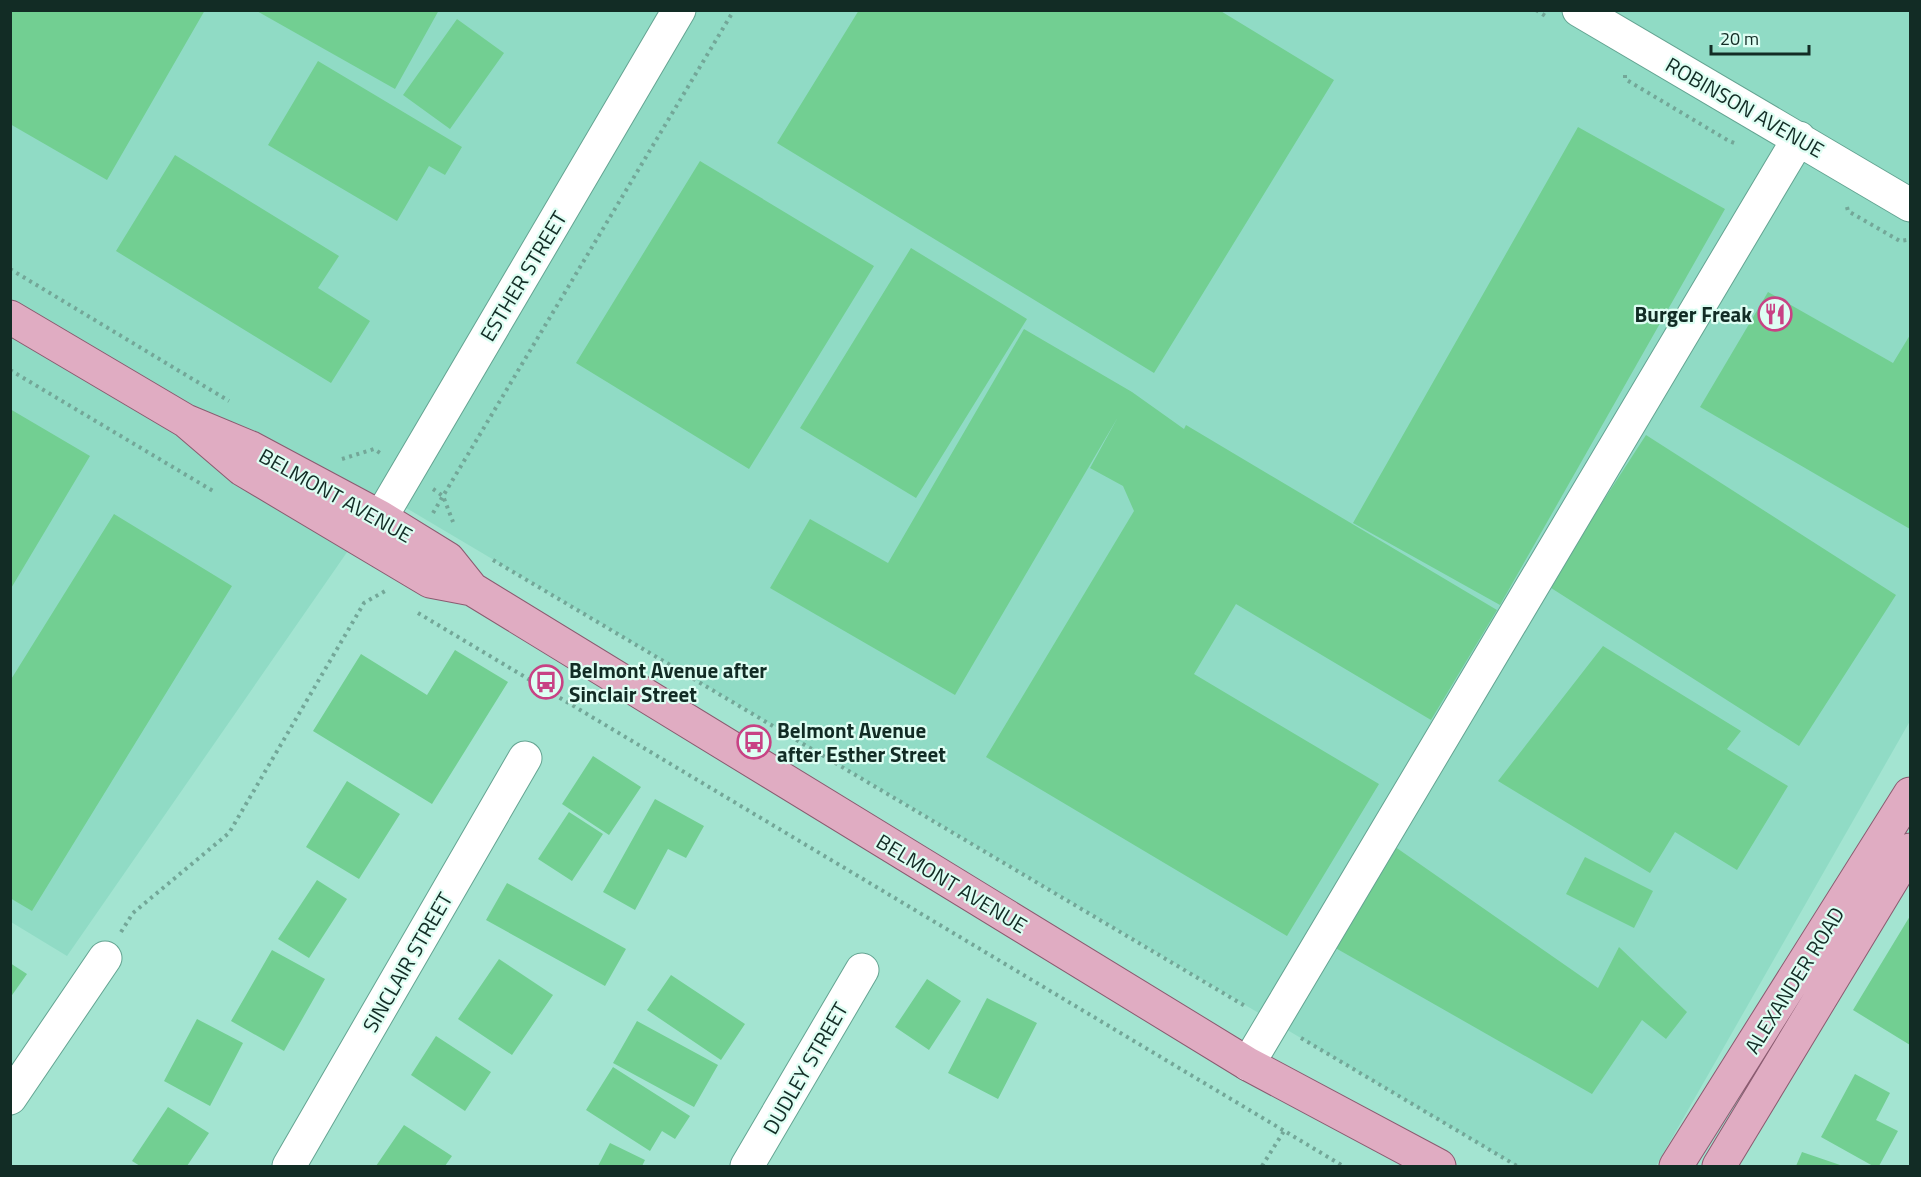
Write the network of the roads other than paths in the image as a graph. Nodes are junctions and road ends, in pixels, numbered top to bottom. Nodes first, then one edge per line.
1 (680, 10) edge
2 (1579, 10) edge
3 (1799, 138) junction
4 (1911, 205) edge
5 (10, 317) edge
6 (373, 529) junction
7 (525, 758) dead end
8 (1906, 811) edge
9 (1911, 850) edge
10 (105, 958) dead end
11 (862, 970) dead end
12 (1248, 1064) junction
13 (10, 1098) edge
14 (289, 1167) edge
15 (747, 1167) edge
16 (1439, 1167) edge
17 (1676, 1167) edge
18 (1719, 1167) edge

1 - 6 street, ESTHER STREET
2 - 3 street, ROBINSON AVENUE
3 - 4 street, ROBINSON AVENUE
3 - 12 street
5 - 6 main road, BELMONT AVENUE
6 - 12 main road, BELMONT AVENUE
7 - 14 street, SINCLAIR STREET
8 - 17 main road, ALEXANDER ROAD
9 - 18 main road, ALEXANDER ROAD
10 - 13 street
11 - 15 street, DUDLEY STREET
12 - 16 main road, BELMONT AVENUE

